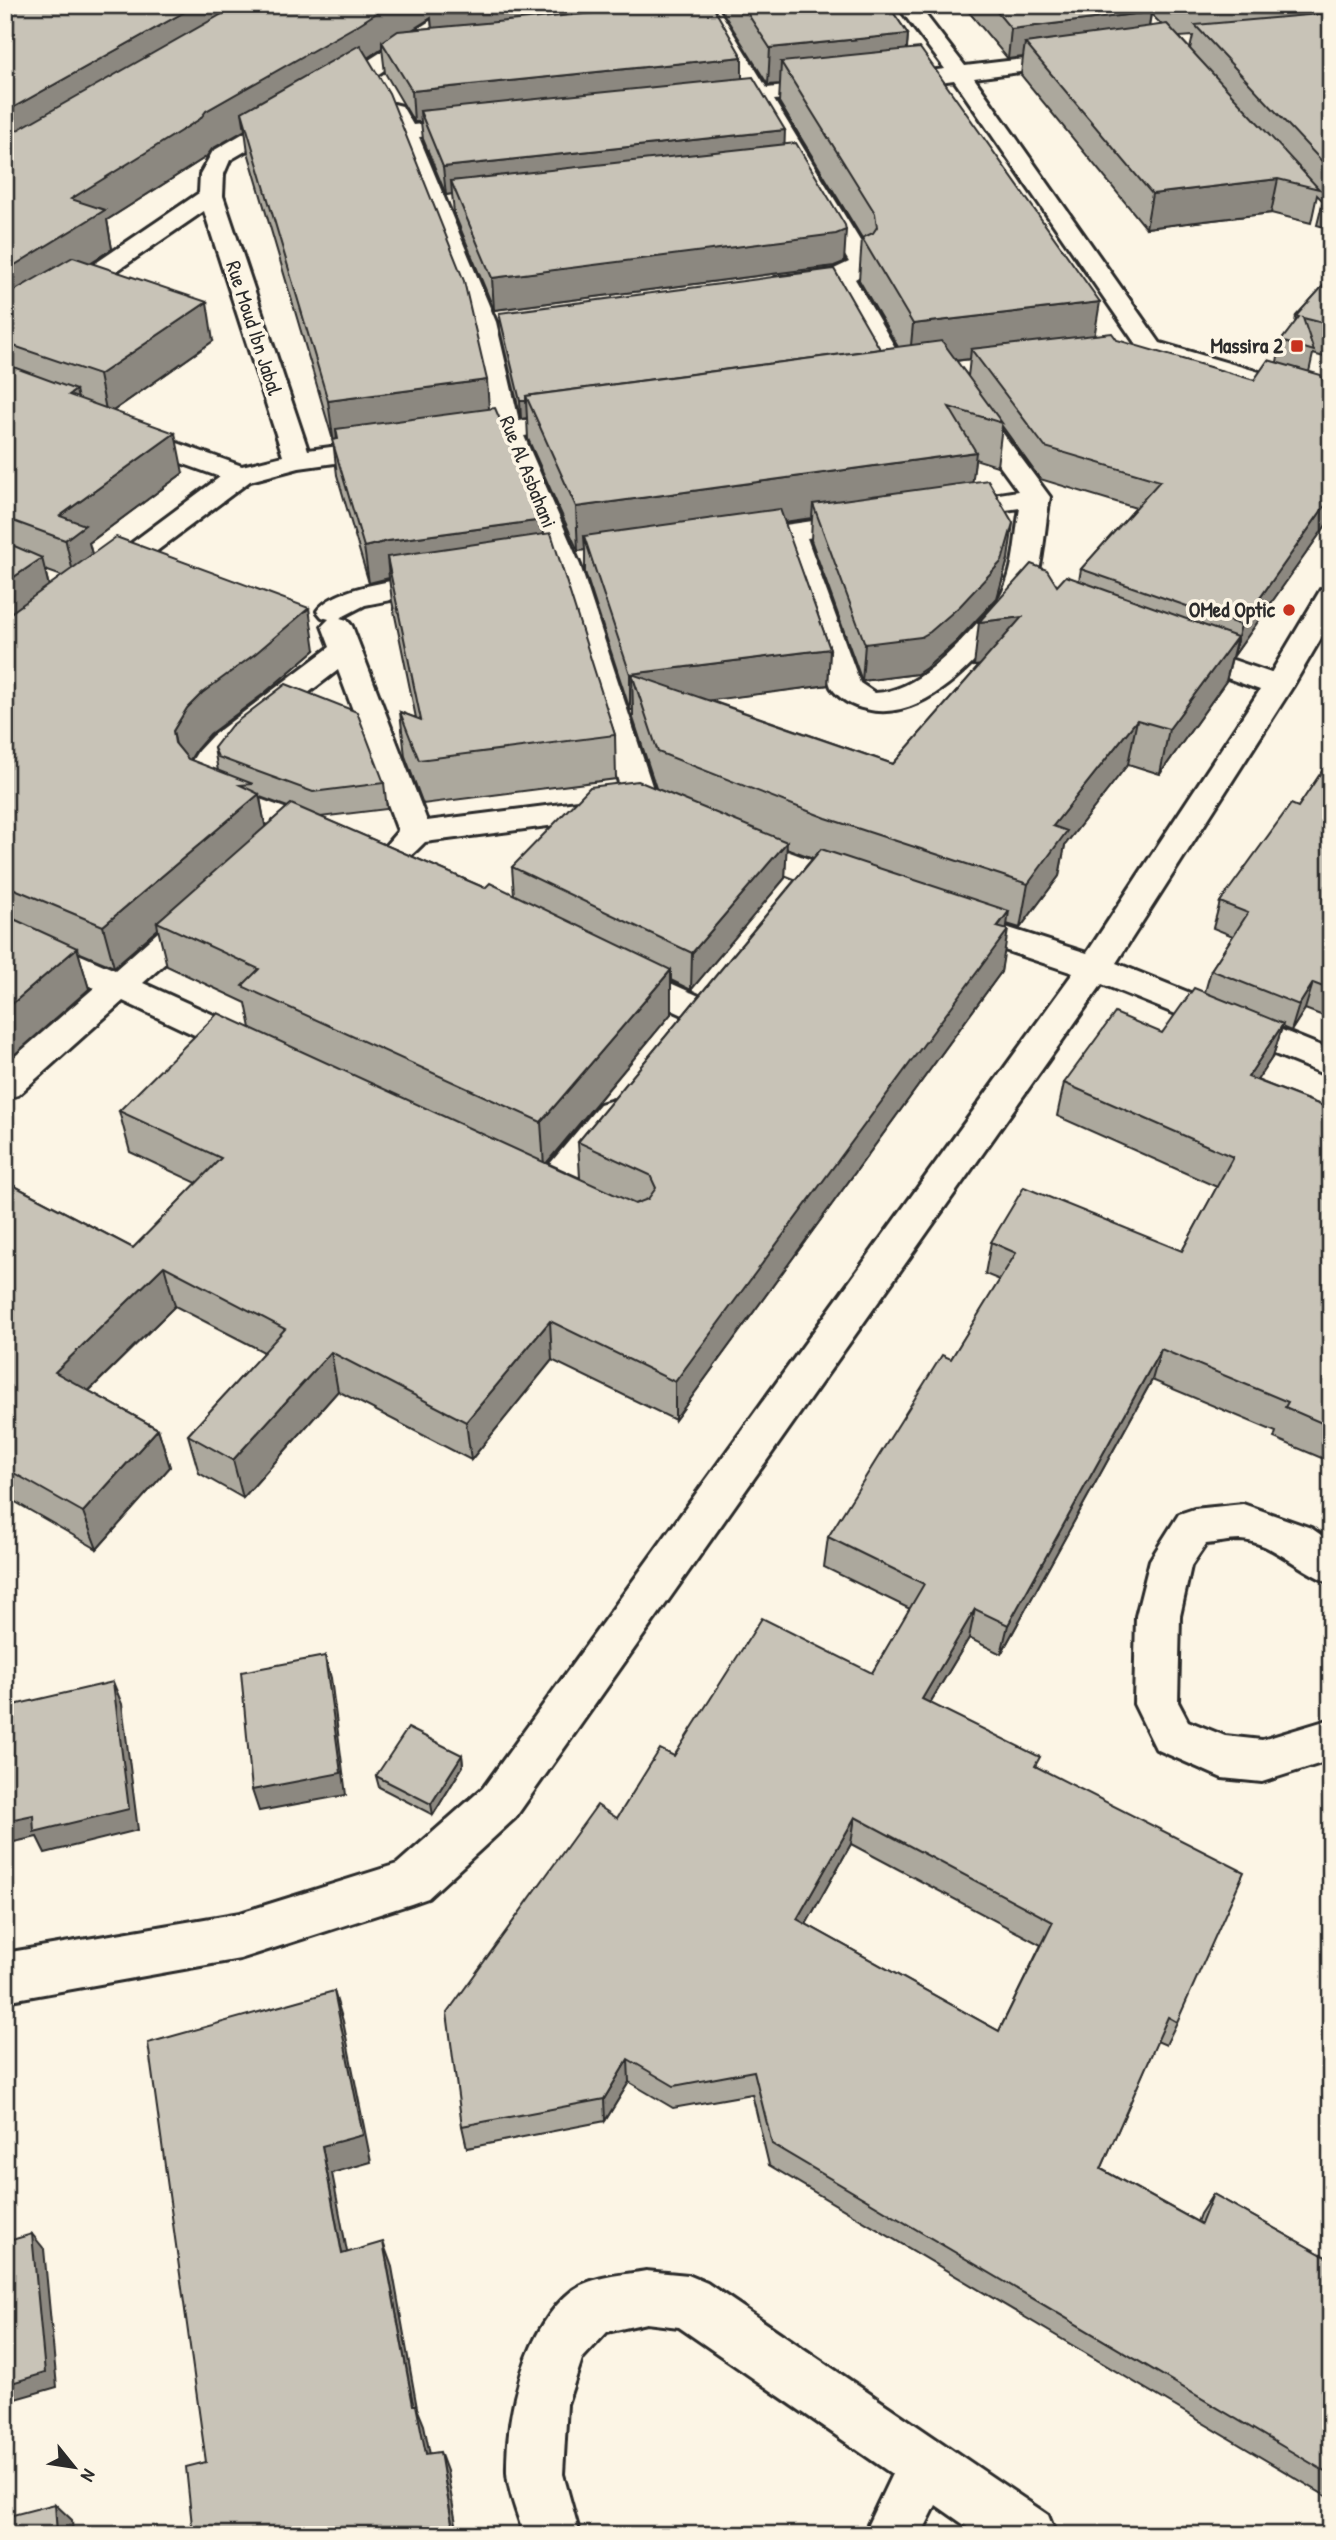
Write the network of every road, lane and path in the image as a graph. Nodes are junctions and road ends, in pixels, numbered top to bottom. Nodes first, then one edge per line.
1 (469, 5) edge
2 (907, 5) edge
3 (712, 14) edge
4 (691, 26) edge
5 (434, 50) edge
6 (394, 54) junction
7 (1090, 57) edge
8 (369, 70) junction
9 (960, 74) junction
10 (760, 95) junction
11 (692, 102) edge
12 (501, 122) edge
13 (406, 132) junction
14 (801, 165) junction
15 (774, 168) edge
16 (211, 196) junction
17 (463, 203) edge
18 (436, 206) junction
19 (841, 276) junction
20 (758, 286) edge
21 (510, 318) edge
22 (483, 322) junction
23 (5, 330) edge
24 (873, 382) edge
25 (952, 383) edge
26 (1331, 401) edge
27 (603, 418) edge
28 (110, 428) edge
29 (508, 431) junction
30 (298, 460) junction
31 (240, 475) junction
32 (1036, 497) junction
33 (927, 513) edge
34 (886, 519) edge
35 (791, 532) junction
36 (712, 544) edge
37 (473, 578) edge
38 (89, 589) edge
39 (1331, 596) edge
40 (1161, 644) edge
41 (345, 650) junction
42 (1278, 686) junction
43 (302, 825) junction
44 (706, 830) edge
45 (415, 833) junction
46 (271, 852) edge
47 (230, 887) edge
48 (887, 899) edge
49 (926, 912) edge
50 (5, 933) edge
51 (599, 962) edge
52 (1095, 968) junction
53 (118, 984) junction
54 (698, 1010) edge
55 (279, 1060) edge
56 (1331, 1064) edge
57 (637, 1083) edge
58 (5, 1086) edge
59 (587, 1205) edge
60 (1331, 1565) edge
61 (1331, 1739) edge
62 (5, 1977) edge
63 (926, 2465) junction
64 (552, 2535) edge
65 (891, 2535) edge
66 (1028, 2535) edge

1 - 6 street
2 - 9 street
3 - 4 street
3 - 10 street
5 - 6 street
6 - 8 street
7 - 9 street
8 - 13 street, Rue Al Asbahani
8 - 16 street
9 - 10 street
9 - 26 street
10 - 11 street
10 - 14 street
12 - 13 street
13 - 18 street, Rue Al Asbahani
14 - 15 street
14 - 19 street
16 - 23 street
16 - 30 street, Rue Moud Ibn Jabal
17 - 18 street
18 - 22 street, Rue Al Asbahani
19 - 20 street
19 - 24 street
21 - 22 street
22 - 29 street, Rue Al Asbahani
25 - 32 street
27 - 29 street
28 - 31 street
29 - 30 street
29 - 45 street, Rue Al Asbahani
30 - 31 street
31 - 38 street
32 - 33 street
32 - 35 street
34 - 35 street
35 - 36 street
37 - 41 street
39 - 42 street
40 - 42 street
41 - 43 street
41 - 45 street
42 - 52 street
43 - 45 street
43 - 46 street
44 - 48 street
47 - 53 street
49 - 52 street
50 - 53 street
51 - 54 street
52 - 56 street
52 - 62 street
53 - 55 street
53 - 58 street
57 - 59 street
60 - 61 street
63 - 64 street
63 - 65 street
63 - 66 street

